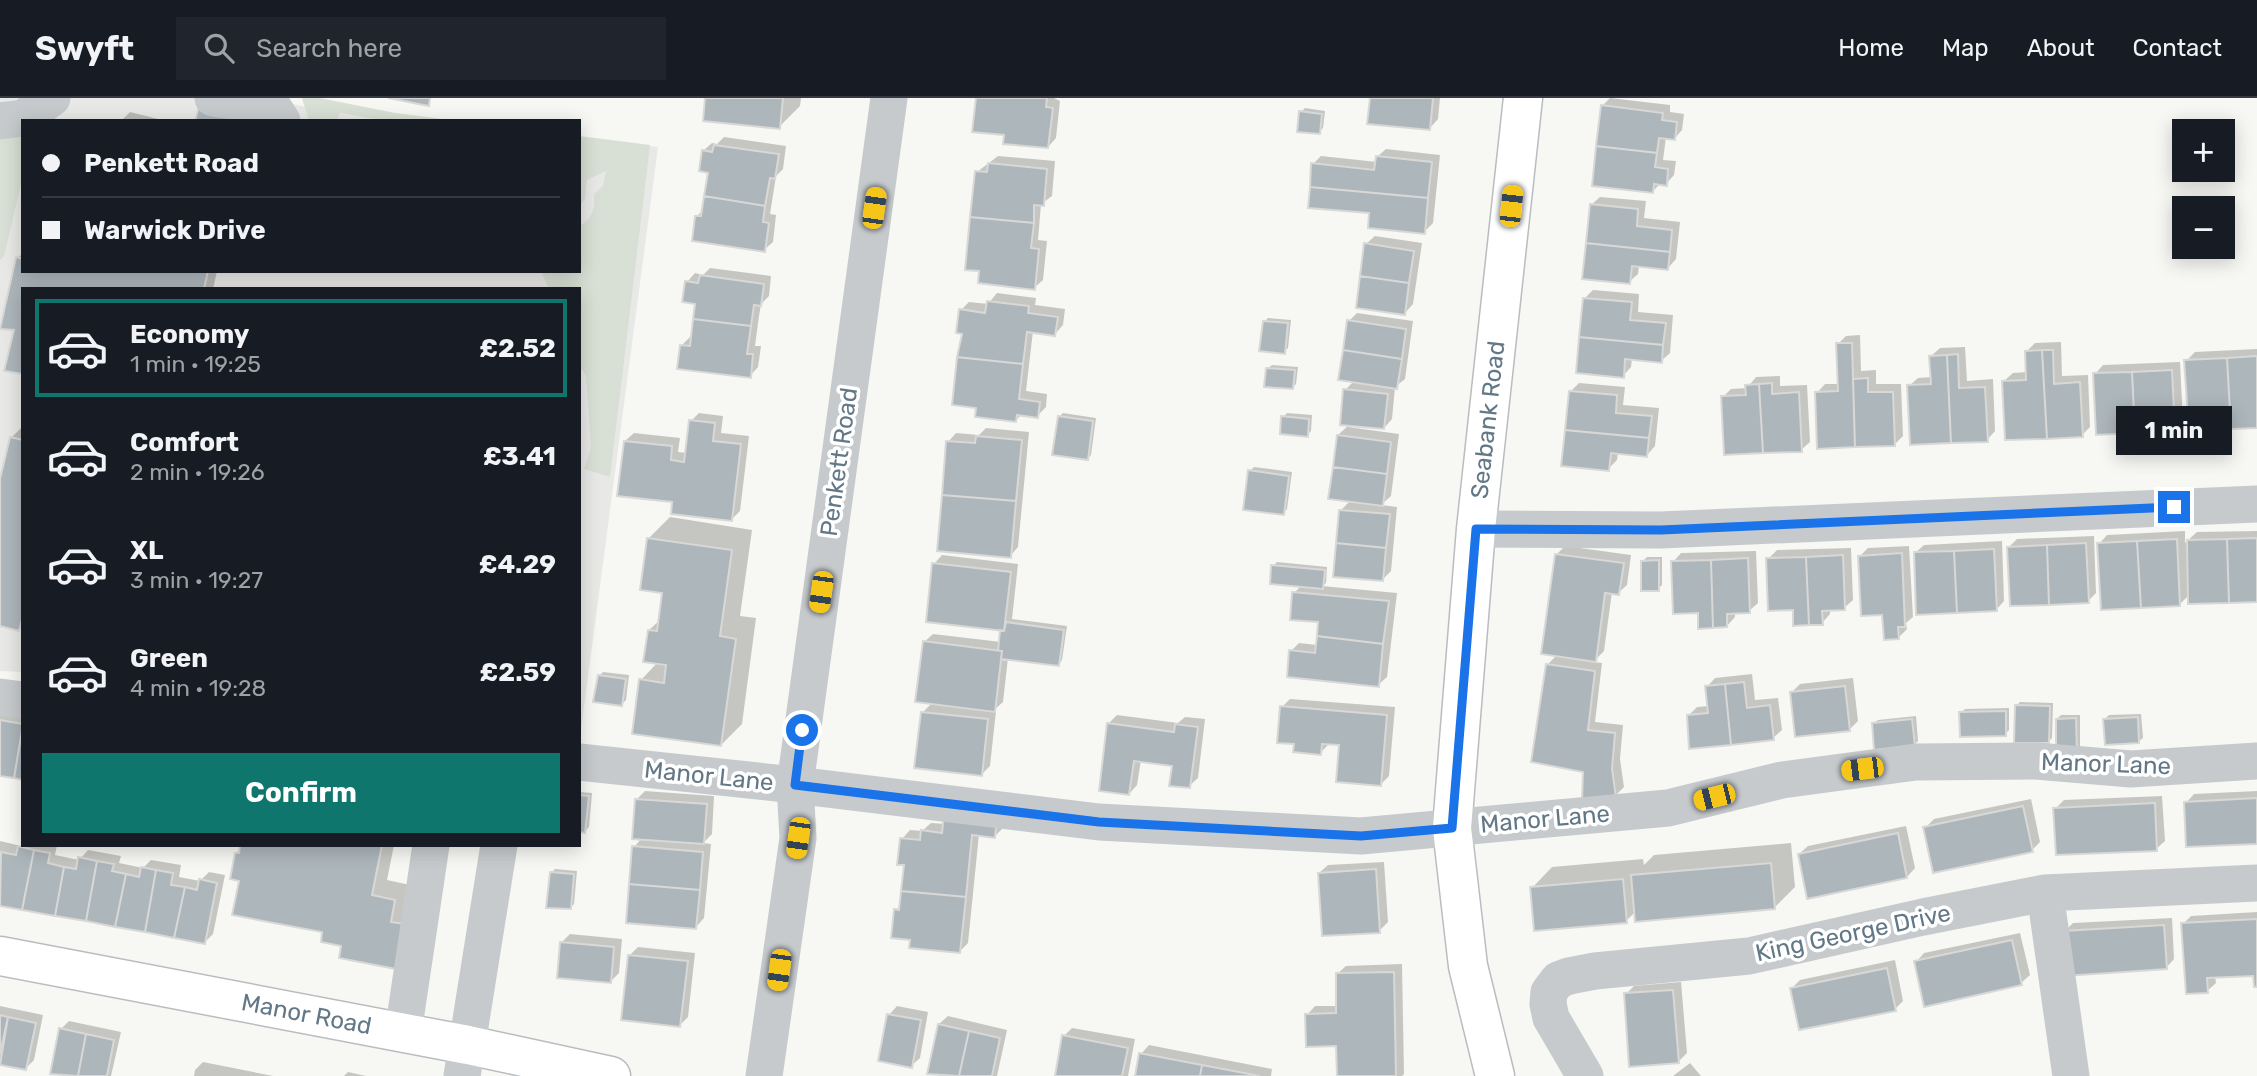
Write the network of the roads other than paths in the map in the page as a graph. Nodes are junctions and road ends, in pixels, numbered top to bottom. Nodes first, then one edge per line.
1 (52, 98) edge
2 (213, 98) edge
3 (889, 98) edge
4 (1523, 98) edge
5 (281, 119) edge
6 (0, 121) edge
7 (2257, 503) edge
8 (1476, 529) junction
9 (0, 698) edge
10 (21, 700) edge
11 (2257, 761) edge
12 (581, 762) edge
13 (795, 785) junction
14 (1452, 828) junction
15 (431, 847) edge
16 (499, 847) edge
17 (2257, 883) edge
18 (2045, 893) junction
19 (0, 956) edge
20 (403, 1033) junction
21 (465, 1061) edge
22 (611, 1076) edge
23 (764, 1076) edge
24 (1495, 1076) edge
25 (1585, 1076) edge
26 (2071, 1076) edge

1 - 6 street
2 - 5 street
3 - 13 street, Penkett Road
4 - 8 main road, Seabank Road
7 - 8 street
8 - 14 main road, Seabank Road
9 - 10 street
11 - 14 street, Manor Lane
12 - 13 street, Manor Lane
13 - 14 street, Manor Lane
13 - 23 street, Penkett Road
14 - 24 main road, Seabank Road
15 - 20 street
16 - 21 street
17 - 18 street, King George Drive
18 - 25 street, King George Drive
18 - 26 street
19 - 20 main road, Manor Road
20 - 21 main road, Manor Road
21 - 22 main road, Manor Road

